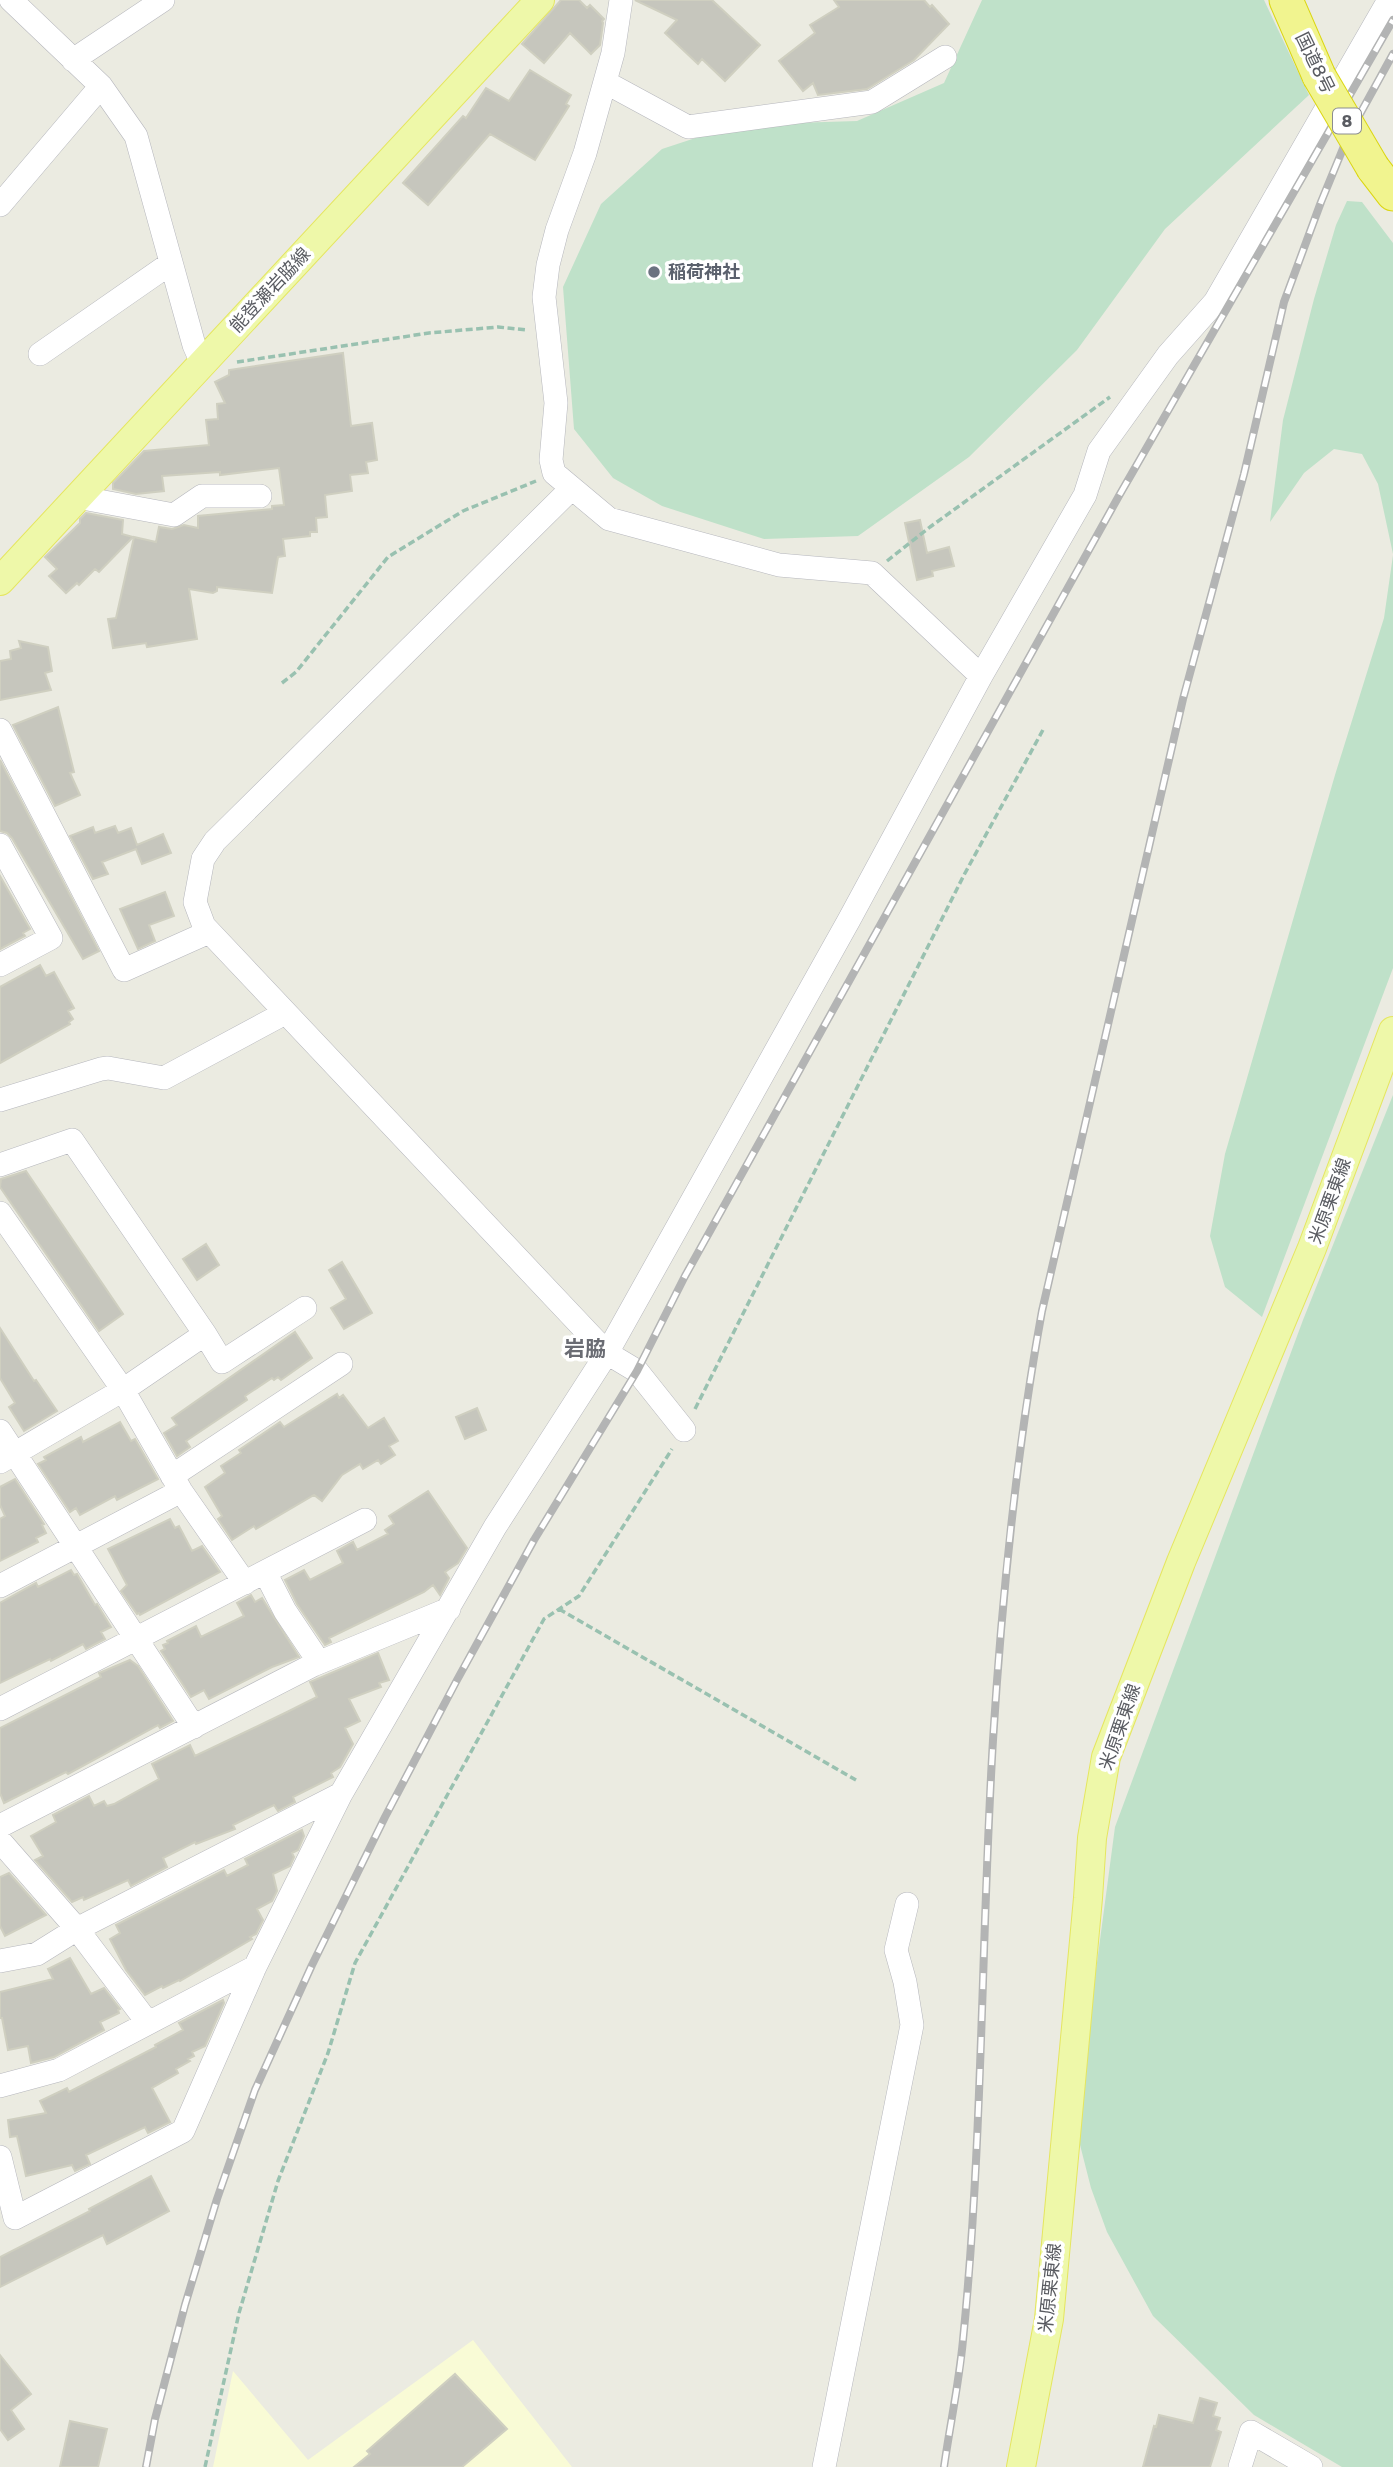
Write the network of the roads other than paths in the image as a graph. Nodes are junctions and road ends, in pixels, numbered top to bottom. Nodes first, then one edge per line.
1 (11, 0) edge
2 (163, 0) edge
3 (540, 0) edge
4 (621, 0) edge
5 (1286, 0) edge
6 (1389, 0) edge
7 (945, 57) dead end
8 (73, 60) junction
9 (605, 82) junction
10 (100, 86) junction
11 (1383, 181) edge
12 (0, 205) edge
13 (171, 263) junction
14 (40, 354) dead end
15 (202, 363) junction
16 (563, 481) junction
17 (260, 496) dead end
18 (78, 497) junction
19 (0, 581) edge
20 (981, 676) junction
21 (0, 730) edge
22 (0, 845) edge
23 (209, 932) junction
24 (0, 965) edge
25 (285, 1013) junction
26 (1393, 1031) edge
27 (0, 1100) edge
28 (0, 1164) edge
29 (0, 1213) edge
30 (304, 1308) dead end
31 (205, 1334) junction
32 (607, 1353) junction
33 (341, 1364) dead end
34 (123, 1390) junction
35 (0, 1430) edge
36 (684, 1430) road end
37 (8, 1458) edge
38 (176, 1483) junction
39 (365, 1520) dead end
40 (76, 1545) junction
41 (255, 1578) junction
42 (0, 1586) edge
43 (449, 1609) junction
44 (137, 1638) junction
45 (319, 1662) junction
46 (0, 1709) edge
47 (194, 1727) junction
48 (341, 1794) junction
49 (0, 1826) edge
50 (0, 1841) edge
51 (907, 1904) dead end
52 (77, 1929) junction
53 (0, 1961) edge
54 (255, 1967) junction
55 (148, 2023) junction
56 (0, 2087) edge
57 (0, 2157) edge
58 (824, 2467) edge
59 (1021, 2467) edge
60 (1240, 2467) edge
61 (1311, 2467) edge

1 - 8 street
2 - 8 street
3 - 15 main road, 能登瀬岩脇線
4 - 9 street
5 - 11 highway, 国道8号 / 8, bridge
6 - 20 street
7 - 9 street
8 - 10 street
9 - 16 street
10 - 12 street
10 - 13 street
13 - 14 street
13 - 15 street
15 - 18 main road, 能登瀬岩脇線
16 - 20 street
16 - 23 street
17 - 18 street
18 - 19 main road, 能登瀬岩脇線
20 - 32 street
21 - 23 street
22 - 24 street
23 - 25 street
25 - 27 street
25 - 32 street
26 - 59 main road, 米原栗東線
28 - 31 street
29 - 34 street
30 - 31 street
31 - 34 street
32 - 36 street
32 - 43 street
33 - 38 street
34 - 37 street
34 - 38 street
35 - 37 street
37 - 40 street
38 - 40 street
38 - 41 street
39 - 41 street
40 - 42 street
40 - 44 street
41 - 44 street
41 - 45 street
43 - 45 street
43 - 48 street
44 - 46 street
44 - 47 street
45 - 47 street
47 - 49 street
48 - 52 street
48 - 54 street
50 - 52 street
51 - 58 street
52 - 53 street
52 - 55 street
54 - 55 street
54 - 57 street
55 - 56 street
60 - 61 street

